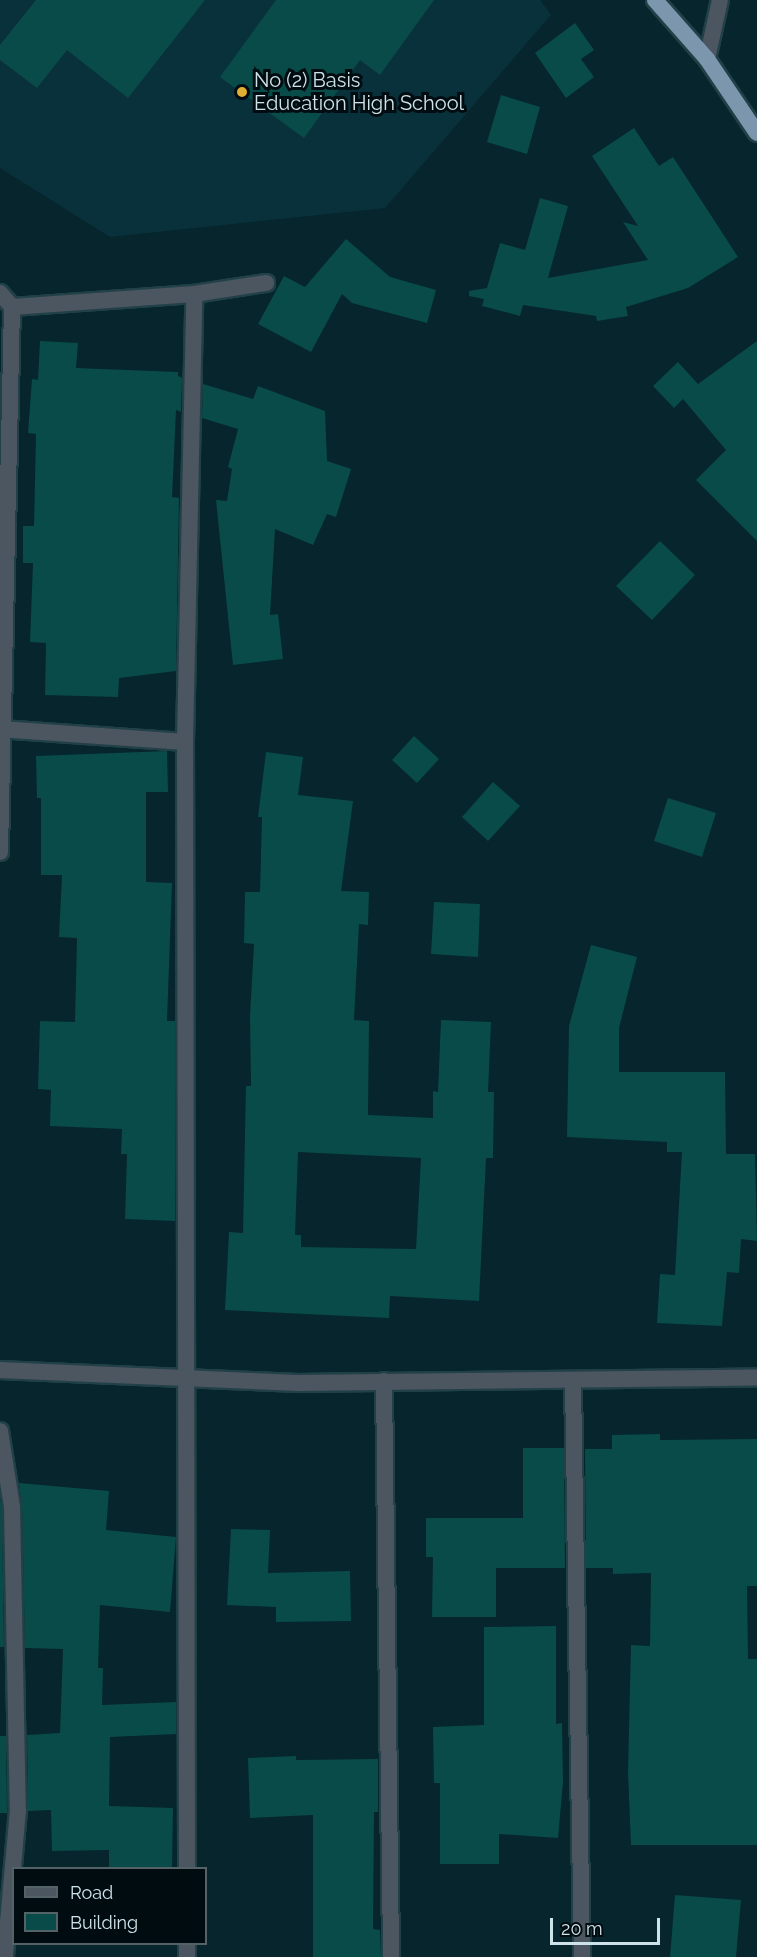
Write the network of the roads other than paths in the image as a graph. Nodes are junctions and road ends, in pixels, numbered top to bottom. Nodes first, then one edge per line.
1 (655, 0) edge
2 (720, 0) edge
3 (707, 59) junction
4 (757, 133) edge
5 (266, 283) dead end
6 (0, 293) edge
7 (194, 294) junction
8 (12, 307) junction
9 (1, 729) edge
10 (185, 742) junction
11 (0, 852) edge
12 (0, 1370) edge
13 (757, 1377) edge
14 (188, 1378) junction
15 (573, 1380) junction
16 (384, 1382) junction
17 (0, 1431) edge
18 (13, 1867) edge
19 (187, 1867) edge
20 (12, 1884) edge
21 (6, 1957) edge
22 (392, 1957) edge
23 (582, 1957) edge

1 - 3 highway
2 - 3 street
3 - 4 highway
5 - 7 street
6 - 8 street
7 - 8 street
7 - 10 street
8 - 9 street
9 - 10 street
9 - 11 street
10 - 14 street
12 - 14 street
13 - 15 street
14 - 16 street
14 - 19 street
15 - 16 street
15 - 23 street
16 - 22 street
17 - 18 street
20 - 21 street

